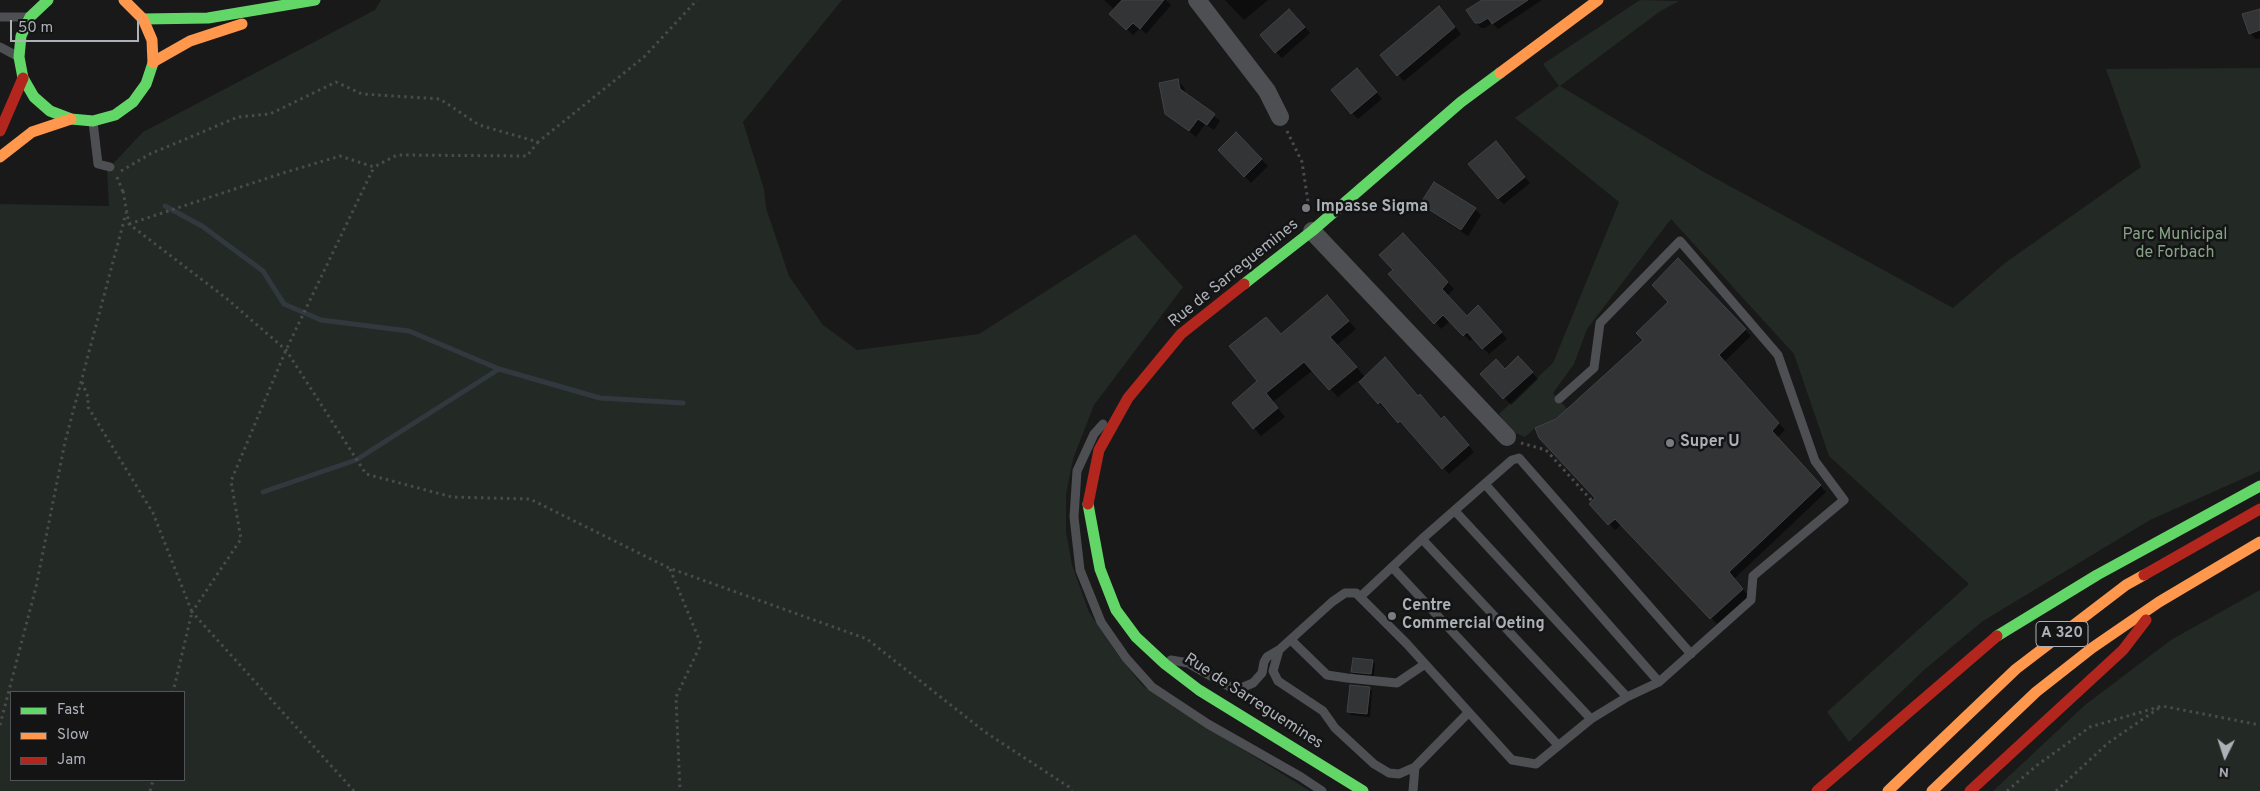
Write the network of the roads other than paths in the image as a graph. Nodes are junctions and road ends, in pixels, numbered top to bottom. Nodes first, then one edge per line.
1 (46, 0) edge
2 (124, 0) edge
3 (314, 0) edge
4 (1197, 0) edge
5 (1598, 0) edge
6 (0, 17) edge
7 (30, 17) junction
8 (143, 19) junction
9 (0, 47) edge
10 (19, 57) junction
11 (153, 62) junction
12 (23, 78) junction
13 (1280, 117) road end
14 (71, 120) junction
15 (93, 121) junction
16 (0, 131) edge
17 (0, 157) edge
18 (110, 167) dead end
19 (1312, 232) junction
20 (1128, 398) junction
21 (1559, 399) dead end
22 (1507, 437) road end
23 (1484, 484) junction
24 (2260, 486) edge
25 (2260, 509) edge
26 (1455, 511) junction
27 (1422, 539) junction
28 (2260, 542) edge
29 (1392, 568) junction
30 (1360, 597) junction
31 (2159, 602) junction
32 (1291, 640) junction
33 (1279, 650) junction
34 (1691, 654) junction
35 (1156, 656) junction
36 (1425, 664) junction
37 (1659, 682) junction
38 (1627, 697) junction
39 (1468, 714) junction
40 (1590, 719) junction
41 (1558, 745) junction
42 (1415, 767) junction
43 (1322, 791) edge
44 (1363, 791) edge
45 (1413, 791) edge
46 (1817, 791) edge
47 (1888, 791) edge
48 (1932, 791) edge
49 (1970, 791) edge

1 - 7 main road
2 - 8 main road
3 - 8 main road
3 - 11 main road
4 - 13 street
5 - 19 main road, Rue de Sarreguemines
6 - 7 lane
7 - 10 main road
8 - 11 main road
9 - 10 lane
10 - 12 main road
11 - 15 main road
12 - 14 main road
12 - 16 main road
14 - 15 main road
14 - 17 main road
15 - 18 lane
19 - 20 main road, Rue de Sarreguemines
19 - 22 street
20 - 35 main road, Rue de Sarreguemines
20 - 43 lane
21 - 34 lane
23 - 26 lane
23 - 34 lane
23 - 37 lane
24 - 46 main road
25 - 47 main road, A 320
26 - 27 lane
26 - 38 lane
27 - 29 lane
27 - 40 lane
28 - 31 main road, A 320
29 - 30 lane
29 - 41 lane
30 - 32 lane
30 - 36 lane
31 - 48 main road, A 320
31 - 49 main road
32 - 33 lane
32 - 36 lane
33 - 35 lane
33 - 42 lane
34 - 37 lane
35 - 44 main road, Rue de Sarreguemines
36 - 39 lane
37 - 38 lane
38 - 40 lane
39 - 41 lane
39 - 42 lane
40 - 41 lane
42 - 45 lane

